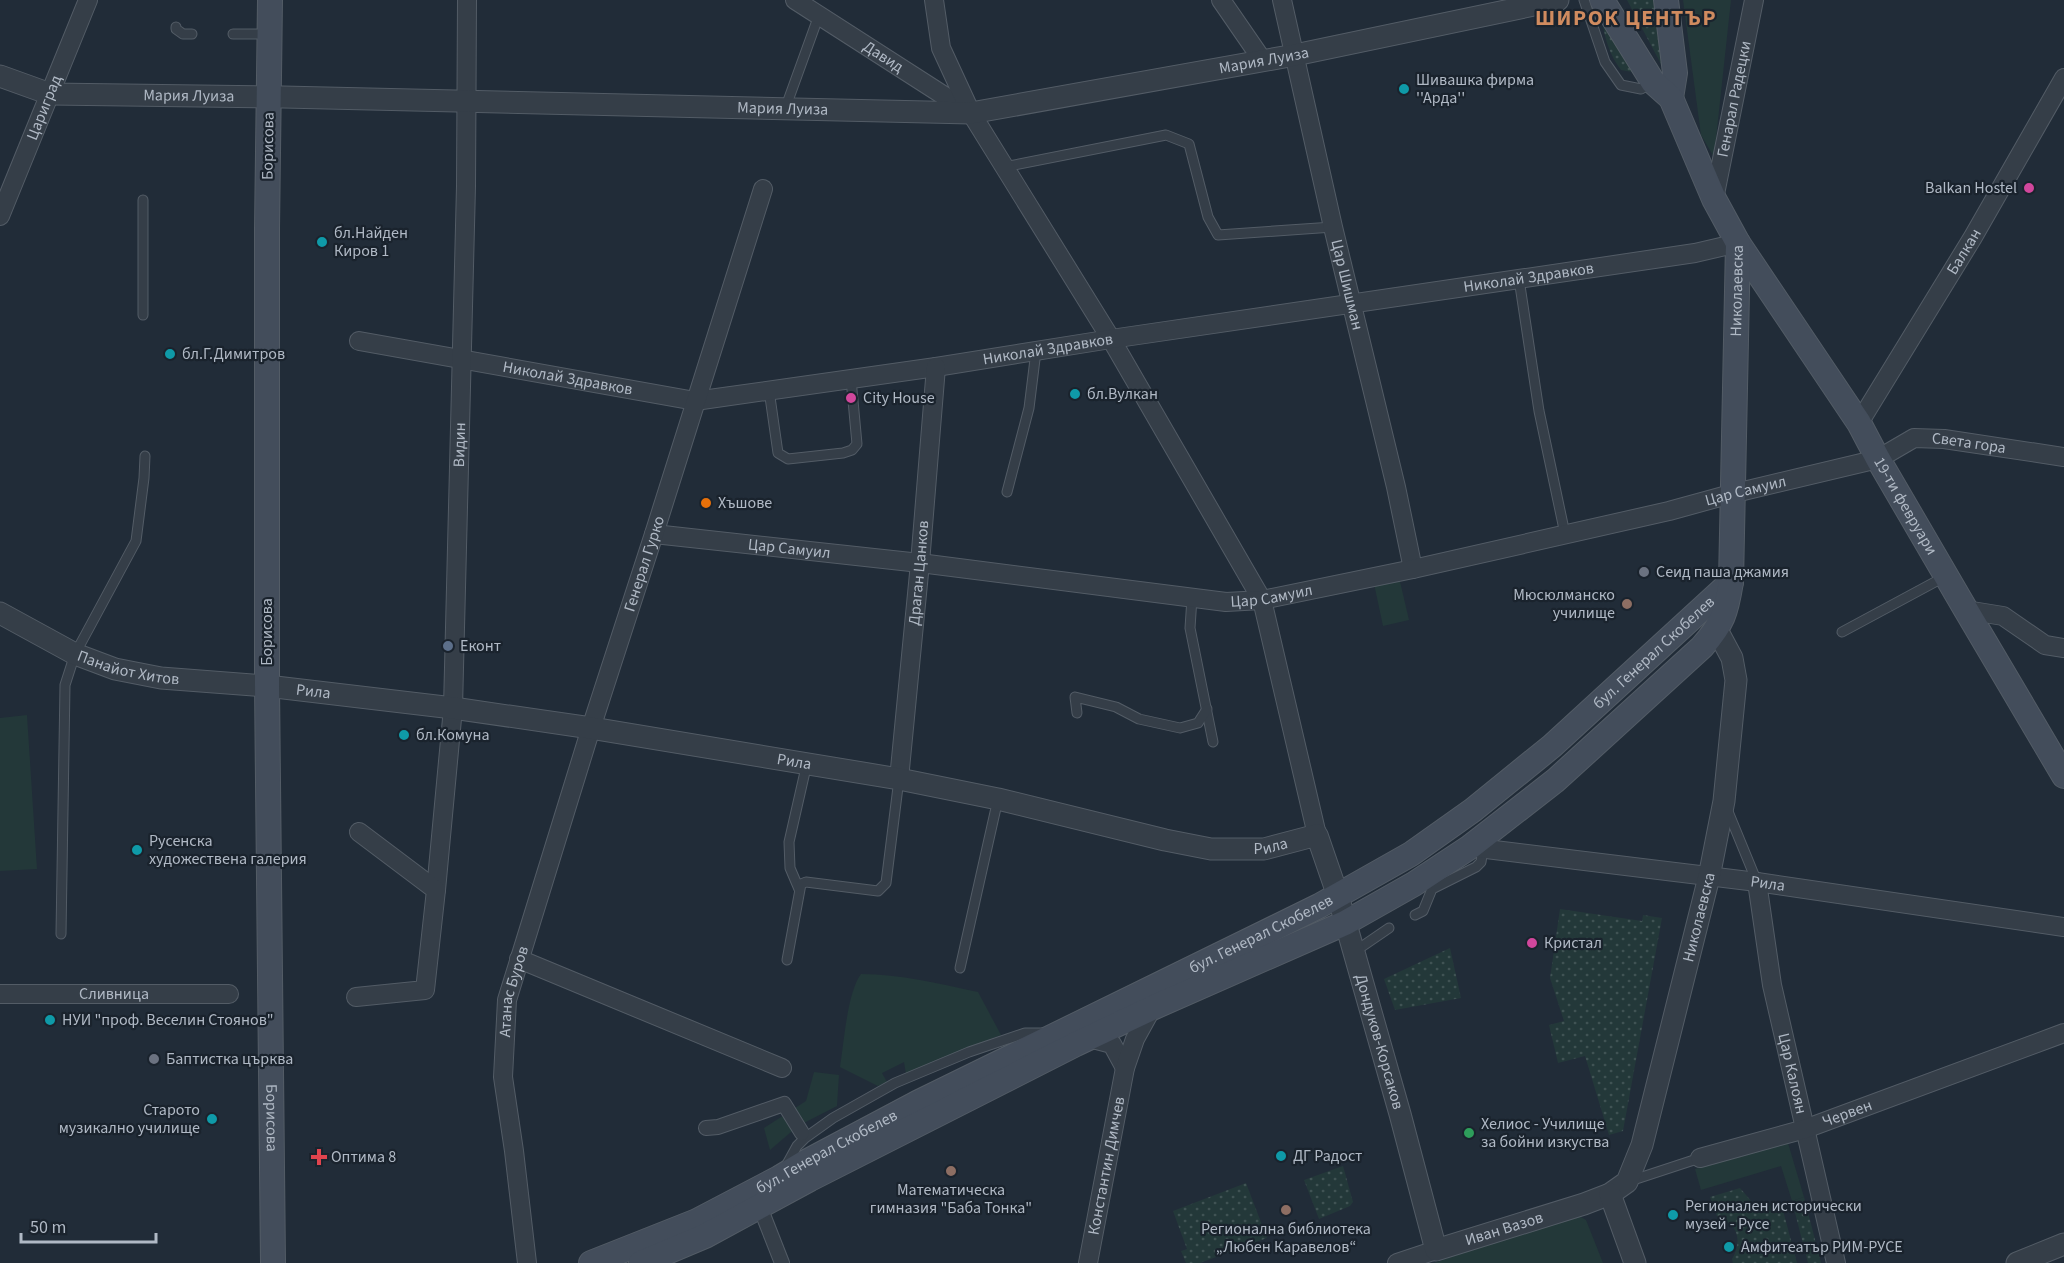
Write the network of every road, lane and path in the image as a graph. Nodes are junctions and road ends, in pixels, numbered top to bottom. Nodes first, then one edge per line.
1 (88, 0) edge
2 (270, 0) edge
3 (467, 0) edge
4 (795, 0) edge
5 (934, 0) edge
6 (1221, 0) edge
7 (1282, 0) edge
8 (1558, 0) edge
9 (1584, 0) edge
10 (1602, 0) edge
11 (1666, 0) edge
12 (1754, 0) edge
13 (819, 15) junction
14 (176, 27) dead end
15 (192, 34) dead end
16 (233, 34) dead end
17 (269, 34) junction
18 (1295, 55) junction
19 (1263, 61) junction
20 (0, 76) edge
21 (2064, 78) edge
22 (1653, 82) junction
23 (50, 94) junction
24 (269, 96) junction
25 (1671, 98) junction
26 (467, 101) junction
27 (785, 108) junction
28 (971, 113) junction
29 (1004, 167) junction
30 (763, 189) dead end
31 (1714, 199) junction
32 (142, 200) dead end
33 (0, 216) edge
34 (1333, 227) junction
35 (1738, 243) junction
36 (1519, 279) junction
37 (1352, 304) junction
38 (143, 315) dead end
39 (1111, 339) junction
40 (359, 341) dead end
41 (1036, 351) junction
42 (463, 360) junction
43 (936, 367) junction
44 (851, 379) junction
45 (769, 390) junction
46 (695, 401) junction
47 (1859, 423) junction
48 (145, 456) dead end
49 (2064, 457) edge
50 (1878, 459) junction
51 (1006, 492) dead end
52 (1731, 494) junction
53 (654, 534) junction
54 (1565, 534) junction
55 (920, 563) junction
56 (1413, 569) junction
57 (1947, 576) junction
58 (1731, 582) junction
59 (1192, 598) junction
60 (1262, 600) junction
61 (1966, 610) junction
62 (0, 614) edge
63 (1717, 630) junction
64 (1842, 632) dead end
65 (2064, 648) edge
66 (75, 654) junction
67 (267, 686) junction
68 (453, 708) junction
69 (1207, 710) junction
70 (1077, 713) dead end
71 (591, 728) junction
72 (1213, 742) dead end
73 (807, 763) junction
74 (2064, 776) edge
75 (899, 779) junction
76 (998, 799) junction
77 (1724, 801) junction
78 (359, 832) dead end
79 (1317, 836) junction
80 (1476, 847) junction
81 (1709, 877) junction
82 (1757, 882) junction
83 (799, 889) junction
84 (436, 890) junction
85 (1338, 896) junction
86 (1415, 915) dead end
87 (1345, 923) junction
88 (2064, 927) edge
89 (1389, 928) dead end
90 (61, 934) dead end
91 (1354, 952) junction
92 (519, 959) junction
93 (787, 960) dead end
94 (960, 968) dead end
95 (0, 994) edge
96 (230, 994) dead end
97 (356, 997) dead end
98 (1152, 1008) junction
99 (2064, 1033) edge
100 (1089, 1038) junction
101 (782, 1068) dead end
102 (1125, 1068) junction
103 (705, 1128) dead end
104 (1804, 1129) junction
105 (802, 1132) dead end
106 (1700, 1158) joint
107 (1619, 1188) junction
108 (760, 1207) junction
109 (2064, 1244) edge
110 (1436, 1250) junction
111 (273, 1263) edge
112 (527, 1263) edge
113 (591, 1263) edge
114 (641, 1263) edge
115 (782, 1263) edge
116 (1088, 1263) edge
117 (1397, 1263) edge
118 (1635, 1263) edge
119 (1836, 1263) edge
120 (2017, 1263) edge

1 - 23 street, Цариград
2 - 17 main road, Борисова
3 - 26 street, Видин
4 - 13 street, Давид
5 - 28 street
6 - 19 street
7 - 18 street, Цар Шишман
8 - 18 street, Мария Луиза
9 - 22 lane
10 - 22 main road, Николаевска
11 - 25 main road
12 - 31 street, Генарал Радецки
13 - 27 lane
13 - 28 street, Давид
14 - 15 lane
16 - 17 lane
17 - 24 main road, Борисова
18 - 19 street, Мария Луиза
18 - 34 street, Цар Шишман
19 - 28 street, Мария Луиза
20 - 23 street, Мария Луиза
21 - 47 street, Балкан
22 - 25 main road, Николаевска
23 - 24 street, Мария Луиза
23 - 33 street, Цариград
24 - 26 street, Мария Луиза
24 - 67 main road, Борисова
25 - 31 main road, Николаевска
26 - 27 street, Мария Луиза
26 - 42 street, Видин
27 - 28 street, Мария Луиза
28 - 29 street
29 - 34 lane
29 - 39 street
30 - 46 street, Генерал Гурко
31 - 35 main road, Николаевска
32 - 38 lane
34 - 37 street, Цар Шишман
35 - 36 street, Николай Здравков
35 - 47 main road, 19-ти февруари
35 - 52 main road, Николаевска
36 - 37 street, Николай Здравков
36 - 54 lane
37 - 39 street, Николай Здравков
37 - 56 street, Цар Шишман
39 - 41 street, Николай Здравков
39 - 60 street
40 - 42 street, Николай Здравков
41 - 43 street, Николай Здравков
41 - 51 lane
42 - 46 street, Николай Здравков
42 - 68 street, Видин
43 - 44 street, Николай Здравков
43 - 55 street, Драган Цанков
44 - 45 street, Николай Здравков
44 - 45 lane
45 - 46 street, Николай Здравков
46 - 53 street, Генерал Гурко
47 - 50 main road, 19-ти февруари
48 - 66 lane
49 - 50 street, Света гора
50 - 52 street, Цар Самуил
50 - 57 main road, 19-ти февруари
52 - 54 street, Цар Самуил
52 - 58 main road, Николаевска
53 - 55 street, Цар Самуил
53 - 71 street, Генерал Гурко
54 - 56 street, Цар Самуил
55 - 59 street, Цар Самуил
55 - 75 street, Драган Цанков
56 - 60 street, Цар Самуил
57 - 61 main road, 19-ти февруари
57 - 64 lane
58 - 63 main road, бул. Генерал Скобелев
58 - 85 main road, бул. Генерал Скобелев
59 - 60 street, Цар Самуил
59 - 69 lane
60 - 79 street
61 - 65 street
61 - 74 main road, 19-ти февруари
62 - 66 street, Панайот Хитов
63 - 77 street, Николаевска
63 - 80 main road, бул. Генерал Скобелев
66 - 67 street, Панайот Хитов
66 - 90 lane
67 - 68 street, Рила
67 - 111 main road, Борисова
68 - 71 street, Рила
68 - 84 street, Видин
69 - 70 lane
69 - 72 lane
71 - 73 street, Рила
71 - 92 street, Атанас Буров
73 - 75 street, Рила
73 - 83 lane
75 - 76 street, Рила
75 - 83 lane
76 - 79 street, Рила
76 - 94 lane
77 - 81 street, Николаевска
77 - 82 lane
78 - 84 street
79 - 85 street, Дондуков-Корсаков
80 - 81 street, Рила
80 - 86 lane
80 - 87 main road, бул. Генерал Скобелев
81 - 82 street, Рила
81 - 107 street, Николаевска
82 - 88 street, Рила
82 - 104 street, Цар Калоян
83 - 93 lane
84 - 97 street, Видин
85 - 87 street, Дондуков-Корсаков
85 - 113 main road, бул. Генерал Скобелев
87 - 91 street, Дондуков-Корсаков
87 - 98 main road, бул. Генерал Скобелев
89 - 91 lane
91 - 110 street, Дондуков-Корсаков
92 - 101 street
92 - 112 street, Атанас Буров
95 - 96 street, Сливница
98 - 100 main road, бул. Генерал Скобелев
98 - 102 street, Константин Димчев
99 - 104 street, Червен
100 - 102 street
100 - 108 main road, бул. Генерал Скобелев
102 - 116 street, Константин Димчев
103 - 105 street
104 - 106 street, Червен
104 - 119 street, Цар Калоян
106 - 107 lane, Червен
107 - 110 street, Иван Вазов
107 - 118 street
108 - 114 main road, бул. Генерал Скобелев
108 - 115 street
109 - 120 street
110 - 117 street, Иван Вазов

